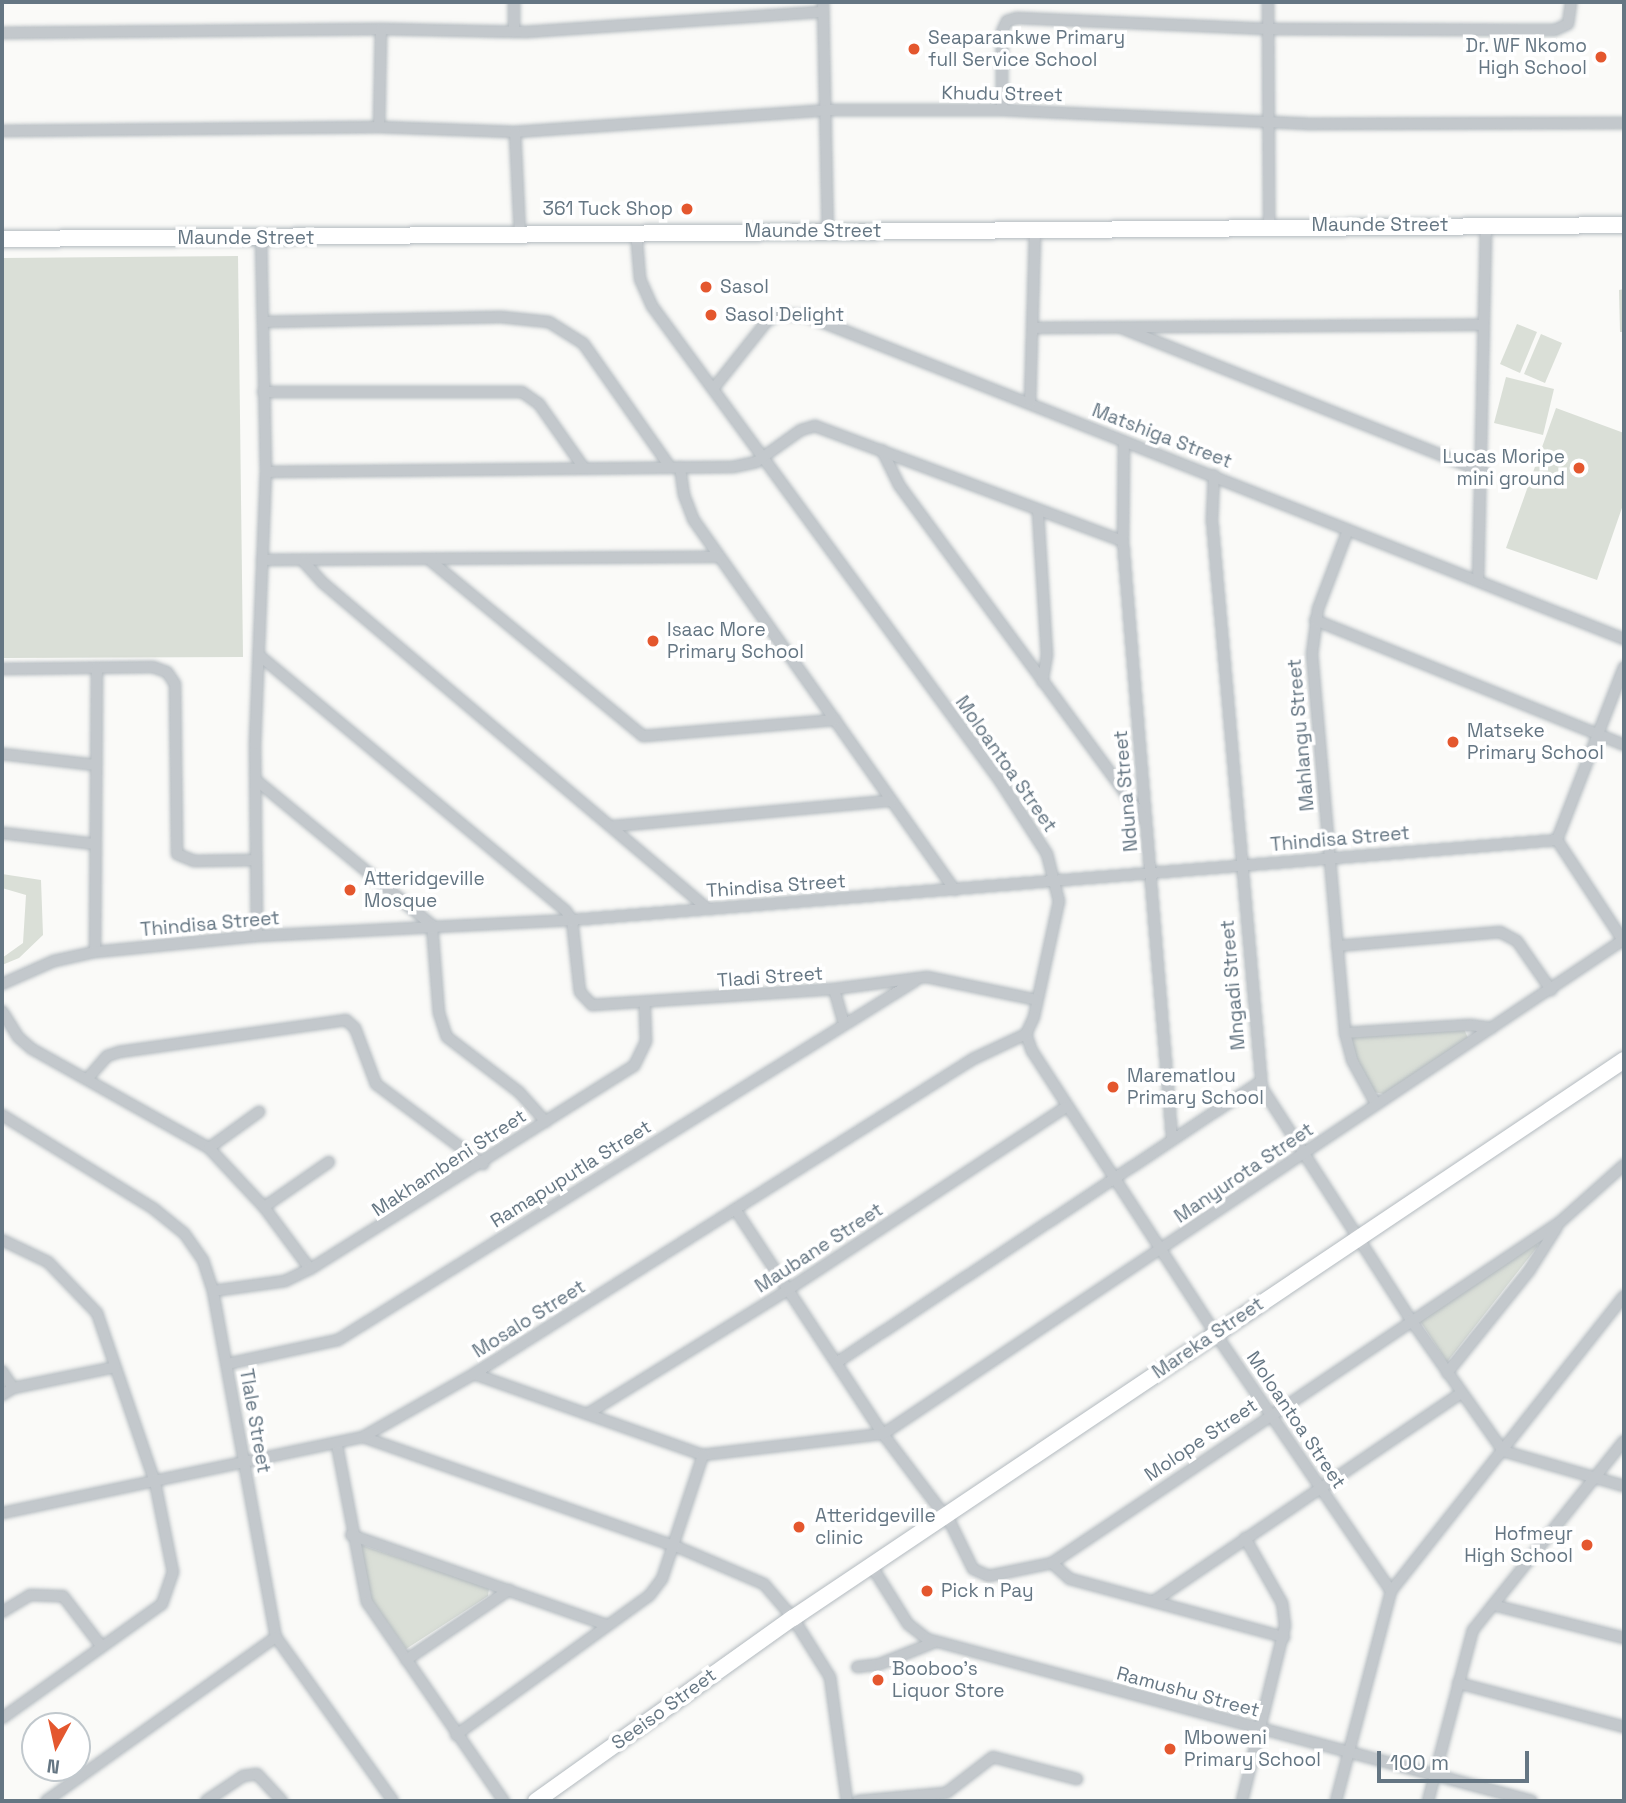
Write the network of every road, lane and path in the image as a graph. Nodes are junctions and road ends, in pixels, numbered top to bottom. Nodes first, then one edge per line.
1 (514, 2) edge
2 (1268, 2) edge
3 (1571, 2) edge
4 (823, 7) edge
5 (381, 29) junction
6 (1268, 29) junction
7 (514, 32) junction
8 (2, 33) edge
9 (826, 110) junction
10 (1002, 110) junction
11 (1268, 122) junction
12 (1624, 123) edge
13 (379, 127) junction
14 (2, 131) edge
15 (514, 132) junction
16 (1486, 224) junction
17 (1624, 225) edge
18 (1269, 226) junction
19 (1035, 230) junction
20 (636, 231) junction
21 (828, 232) junction
22 (520, 235) junction
23 (261, 238) junction
24 (2, 239) edge
25 (263, 322) junction
26 (1483, 325) junction
27 (1034, 328) junction
28 (1122, 328) junction
29 (713, 389) junction
30 (263, 392) junction
31 (1030, 402) junction
32 (1124, 442) junction
33 (882, 450) junction
34 (763, 457) junction
35 (584, 467) junction
36 (675, 467) junction
37 (266, 472) junction
38 (1483, 472) junction
39 (1214, 475) junction
40 (1038, 512) junction
41 (1348, 530) junction
42 (1123, 541) junction
43 (718, 557) junction
44 (262, 560) junction
45 (304, 562) junction
46 (432, 562) junction
47 (1478, 581) junction
48 (1315, 620) junction
49 (1624, 639) edge
50 (261, 656) junction
51 (1624, 667) edge
52 (97, 668) junction
53 (2, 670) edge
54 (1042, 682) junction
55 (835, 720) junction
56 (1598, 735) junction
57 (1624, 745) edge
58 (2, 754) edge
59 (95, 765) junction
60 (256, 780) junction
61 (891, 801) junction
62 (1146, 820) junction
63 (614, 826) junction
64 (2, 833) edge
65 (1557, 840) junction
66 (94, 844) junction
67 (1329, 857) junction
68 (256, 860) junction
69 (1240, 866) junction
70 (1152, 872) junction
71 (1057, 881) junction
72 (955, 890) junction
73 (708, 909) junction
74 (572, 920) junction
75 (432, 925) junction
76 (257, 936) junction
77 (1624, 941) edge
78 (1337, 946) junction
79 (95, 952) junction
80 (920, 978) junction
81 (2, 984) edge
82 (834, 989) junction
83 (1551, 990) junction
84 (1037, 1000) junction
85 (645, 1004) junction
86 (2, 1011) edge
87 (844, 1023) junction
88 (1492, 1028) junction
89 (1345, 1033) junction
90 (1026, 1034) junction
91 (1624, 1060) edge
92 (88, 1078) junction
93 (1259, 1082) junction
94 (1376, 1104) junction
95 (1066, 1107) junction
96 (259, 1112) dead end
97 (2, 1115) edge
98 (546, 1122) junction
99 (1172, 1137) junction
100 (209, 1148) junction
101 (1304, 1155) junction
102 (329, 1162) dead end
103 (483, 1164) junction
104 (1624, 1165) edge
105 (1115, 1178) junction
106 (264, 1207) junction
107 (735, 1209) junction
108 (1560, 1222) junction
109 (1359, 1239) junction
110 (2, 1240) edge
111 (1161, 1250) junction
112 (310, 1269) junction
113 (789, 1289) junction
114 (213, 1291) junction
115 (1624, 1296) edge
116 (1411, 1320) junction
117 (1215, 1333) junction
118 (839, 1361) junction
119 (227, 1364) junction
120 (115, 1367) junction
121 (2, 1371) edge
122 (1447, 1373) junction
123 (474, 1374) junction
124 (13, 1388) junction
125 (1461, 1393) junction
126 (2, 1395) edge
127 (587, 1414) junction
128 (1270, 1414) junction
129 (883, 1434) junction
130 (363, 1437) junction
131 (1624, 1441) edge
132 (337, 1445) junction
133 (1503, 1451) junction
134 (703, 1455) junction
135 (244, 1461) junction
136 (1594, 1478) junction
137 (155, 1482) junction
138 (1624, 1486) edge
139 (1320, 1487) junction
140 (2, 1513) edge
141 (944, 1516) junction
142 (351, 1535) junction
143 (1245, 1538) junction
144 (675, 1546) junction
145 (1052, 1563) junction
146 (871, 1565) junction
147 (509, 1590) junction
148 (1391, 1591) junction
149 (1154, 1601) junction
150 (1493, 1605) junction
151 (2, 1612) edge
152 (793, 1618) junction
153 (607, 1625) junction
154 (276, 1637) junction
155 (1284, 1637) junction
156 (1624, 1638) edge
157 (934, 1642) junction
158 (102, 1647) junction
159 (406, 1660) junction
160 (857, 1667) dead end
161 (1458, 1683) junction
162 (4, 1712) edge
163 (1624, 1727) edge
164 (1261, 1730) junction
165 (456, 1735) junction
166 (1349, 1752) junction
167 (1434, 1775) junction
168 (1077, 1779) dead end
169 (947, 1797) edge
170 (46, 1801) edge
171 (206, 1801) edge
172 (282, 1801) edge
173 (393, 1801) edge
174 (504, 1801) edge
175 (536, 1801) edge
176 (847, 1801) edge
177 (858, 1801) edge
178 (1242, 1801) edge
179 (1336, 1801) edge
180 (1428, 1801) edge
181 (1532, 1801) edge

1 - 7 street
2 - 6 street
3 - 6 street
4 - 7 street
4 - 9 street
5 - 7 street
5 - 8 street
5 - 13 street
6 - 10 street
6 - 11 street
9 - 10 street, Khudu Street
9 - 15 street, Khudu Street
9 - 21 street
10 - 11 street, Khudu Street
11 - 12 street, Khudu Street
11 - 18 street
13 - 14 street, Khudu Street
13 - 15 street, Khudu Street
15 - 22 street
16 - 17 street, Maunde Street
16 - 18 street, Maunde Street
16 - 26 street
18 - 19 street, Maunde Street
19 - 21 street, Maunde Street
19 - 27 street
20 - 21 street, Maunde Street
20 - 22 street, Maunde Street
20 - 29 street, Moloantoa Street
22 - 23 street, Maunde Street
23 - 24 street, Maunde Street
23 - 25 street
25 - 30 street
25 - 36 street
26 - 28 street
26 - 38 street
27 - 28 street
27 - 31 street
28 - 38 street
29 - 31 street, Matshiga Street
29 - 34 street, Moloantoa Street
30 - 35 street
30 - 37 street
31 - 32 street, Matshiga Street
32 - 39 street, Matshiga Street
32 - 42 street, Nduna Street
33 - 34 street
33 - 40 street
33 - 54 street
34 - 36 street
34 - 71 street, Moloantoa Street
35 - 36 street
35 - 37 street
36 - 43 street
37 - 44 street
38 - 47 street
39 - 41 street, Matshiga Street
39 - 69 street, Mngadi Street
40 - 42 street
40 - 54 street
41 - 47 street, Matshiga Street
41 - 48 street, Mahlangu Street
42 - 62 street, Nduna Street
43 - 46 street
43 - 55 street
44 - 45 street
44 - 50 street
45 - 46 street
45 - 63 street
46 - 55 street
47 - 49 street, Matshiga Street
48 - 56 street
48 - 67 street, Mahlangu Street
50 - 60 street
50 - 74 street
51 - 56 street
52 - 53 street
52 - 59 street
52 - 68 street
54 - 62 street
55 - 61 street
56 - 57 street
56 - 65 street
58 - 59 street
59 - 66 street
60 - 68 street
60 - 75 street
61 - 63 street
61 - 72 street
62 - 70 street, Nduna Street
63 - 73 street
64 - 66 street
65 - 67 street, Thindisa Street
65 - 77 street
66 - 79 street
67 - 69 street, Thindisa Street
67 - 78 street, Mahlangu Street
68 - 76 street
69 - 70 street, Thindisa Street
69 - 93 street, Mngadi Street
70 - 71 street, Thindisa Street
70 - 99 street, Nduna Street
71 - 72 street, Thindisa Street
71 - 84 street, Moloantoa Street
72 - 73 street, Thindisa Street
73 - 74 street, Thindisa Street
74 - 75 street, Thindisa Street
74 - 85 street, Tladi Street
75 - 76 street, Thindisa Street
75 - 98 street
76 - 79 street, Thindisa Street
77 - 83 street, Manyurota Street
78 - 83 street
78 - 89 street, Mahlangu Street
79 - 81 street, Thindisa Street
80 - 82 street, Tladi Street
80 - 84 street, Tladi Street
80 - 87 street, Ramapuputla Street
82 - 85 street, Tladi Street
82 - 87 street
83 - 88 street, Manyurota Street
84 - 90 street, Moloantoa Street
85 - 98 street, Makhambeni Street
86 - 92 street
87 - 119 street, Ramapuputla Street
88 - 89 street
88 - 94 street, Manyurota Street
89 - 94 street, Mahlangu Street
90 - 95 street, Moloantoa Street
90 - 107 street, Mosalo Street
91 - 109 street, Mareka Street
92 - 100 street
92 - 103 street
93 - 99 street
93 - 101 street, Mngadi Street
94 - 101 street, Manyurota Street
95 - 105 street, Moloantoa Street
95 - 113 street, Maubane Street
96 - 100 street
97 - 114 street, Tlale Street
98 - 103 street, Makhambeni Street
99 - 105 street
100 - 106 street
101 - 109 street, Mngadi Street
101 - 111 street, Manyurota Street
102 - 106 street
103 - 112 street, Makhambeni Street
104 - 108 street, Molope Street
105 - 111 street, Moloantoa Street
105 - 118 street
106 - 112 street
107 - 113 street
107 - 123 street, Mosalo Street
108 - 116 street, Molope Street
108 - 122 street, Molope Street
109 - 116 street, Mngadi Street
109 - 117 street, Mareka Street
110 - 120 street
111 - 117 street, Moloantoa Street
111 - 129 street, Manyurota Street
112 - 114 street, Makhambeni Street
113 - 118 street
113 - 127 street, Maubane Street
114 - 119 street, Tlale Street
115 - 133 street
116 - 122 street, Mngadi Street
116 - 128 street, Molope Street
117 - 128 street, Moloantoa Street
117 - 141 street, Mareka Street
118 - 129 street
119 - 135 street, Tlale Street
120 - 124 street
120 - 137 street
121 - 124 street
122 - 125 street, Mngadi Street
123 - 127 street
123 - 130 street, Mosalo Street
124 - 126 street
125 - 133 street, Mngadi Street
125 - 139 street
127 - 134 street
128 - 139 street, Moloantoa Street
128 - 145 street, Molope Street
129 - 134 street
129 - 141 street
130 - 132 street, Mosalo Street
130 - 144 street
131 - 136 street
132 - 135 street, Mosalo Street
132 - 142 street
133 - 136 street
133 - 148 street
134 - 144 street
135 - 137 street, Mosalo Street
135 - 154 street, Tlale Street
136 - 138 street
136 - 150 street
137 - 140 street, Mosalo Street
137 - 158 street
139 - 143 street
139 - 148 street, Moloantoa Street
141 - 145 street, Molope Street
141 - 146 street, Mareka Street
142 - 147 street
142 - 159 street
143 - 149 street
143 - 155 street
144 - 152 street
144 - 153 street
145 - 149 street
146 - 152 street, Mareka Street
146 - 157 street, Ramushu Street
147 - 153 street
147 - 159 street
148 - 166 street
149 - 155 street
150 - 156 street
150 - 161 street
151 - 158 street
152 - 175 street, Seeiso Street
152 - 176 street
153 - 165 street
154 - 170 street
154 - 173 street, Tlale Street
155 - 164 street
157 - 160 street
157 - 164 street, Ramushu Street
158 - 162 street
159 - 165 street
161 - 163 street
161 - 167 street
164 - 166 street, Ramushu Street
164 - 178 street
165 - 174 street
166 - 167 street, Ramushu Street
166 - 179 street
167 - 180 street
167 - 181 street, Ramushu Street
168 - 169 street
169 - 177 street
171 - 172 street

